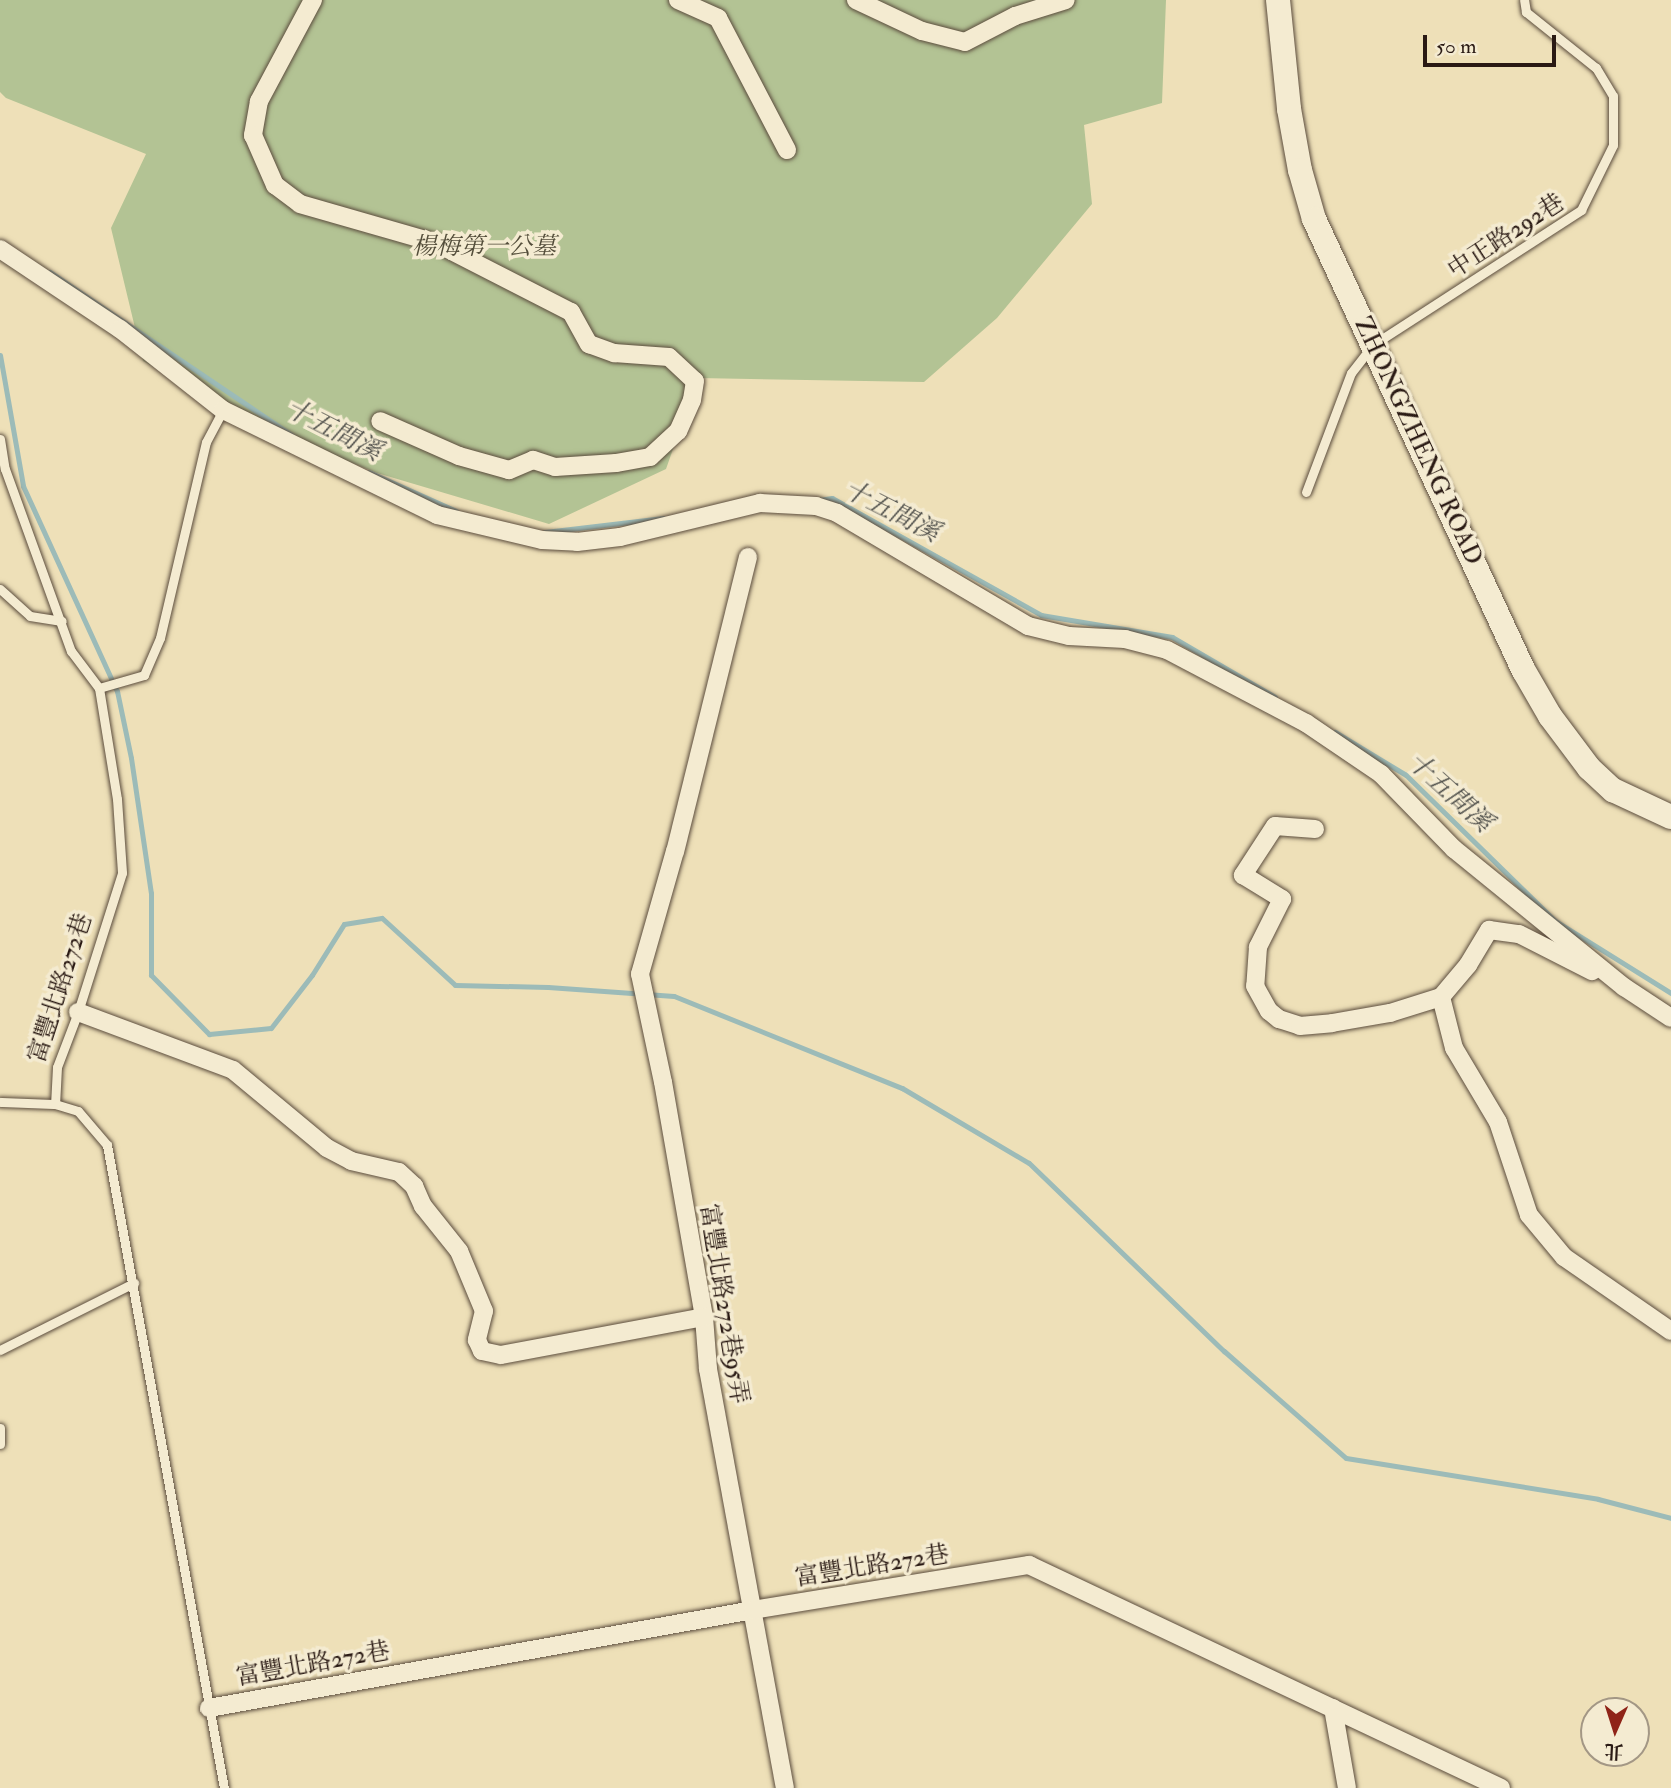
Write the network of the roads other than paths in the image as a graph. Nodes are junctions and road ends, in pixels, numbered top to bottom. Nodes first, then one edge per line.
1 (313, 0) edge
2 (678, 0) edge
3 (856, 0) edge
4 (1066, 0) edge
5 (1278, 0) edge
6 (1524, 0) edge
7 (787, 150) dead end
8 (0, 249) edge
9 (1374, 344) junction
10 (223, 410) junction
11 (380, 421) dead end
12 (0, 439) edge
13 (1306, 492) dead end
14 (748, 557) dead end
15 (0, 589) edge
16 (62, 621) junction
17 (101, 688) junction
18 (1671, 817) edge
19 (1315, 828) dead end
20 (1624, 987) junction
21 (1441, 997) junction
22 (78, 1012) junction
23 (1671, 1018) edge
24 (0, 1102) edge
25 (55, 1104) junction
26 (134, 1283) junction
27 (704, 1317) junction
28 (1671, 1331) edge
29 (0, 1350) edge
30 (0, 1428) edge
31 (0, 1444) edge
32 (753, 1610) junction
33 (209, 1708) junction
34 (1333, 1708) junction
35 (224, 1788) edge
36 (785, 1788) edge
37 (1347, 1788) edge
38 (1501, 1788) edge

1 - 11 street
2 - 7 street
3 - 4 street
5 - 9 street, ZHONGZHENG ROAD
6 - 9 lane, 中正路292巷
8 - 10 street
9 - 13 lane, 中正路292巷
9 - 18 street, ZHONGZHENG ROAD
10 - 17 lane
10 - 20 street
12 - 16 lane, 富豐北路272巷
14 - 27 street, 富豐北路272巷95弄
15 - 16 lane
16 - 17 lane, 富豐北路272巷
17 - 22 lane, 富豐北路272巷
19 - 21 street
20 - 21 street
20 - 23 street
21 - 28 street
22 - 25 lane, 富豐北路272巷
22 - 27 street
24 - 25 lane
25 - 26 lane, 富豐北路272巷
26 - 29 lane
26 - 33 lane, 富豐北路272巷
27 - 32 street, 富豐北路272巷95弄
30 - 31 lane
32 - 33 street, 富豐北路272巷
32 - 34 street, 富豐北路272巷
32 - 36 street, 富豐北路272巷95弄
33 - 35 lane, 富豐北路272巷
34 - 37 street
34 - 38 street, 富豐北路272巷

